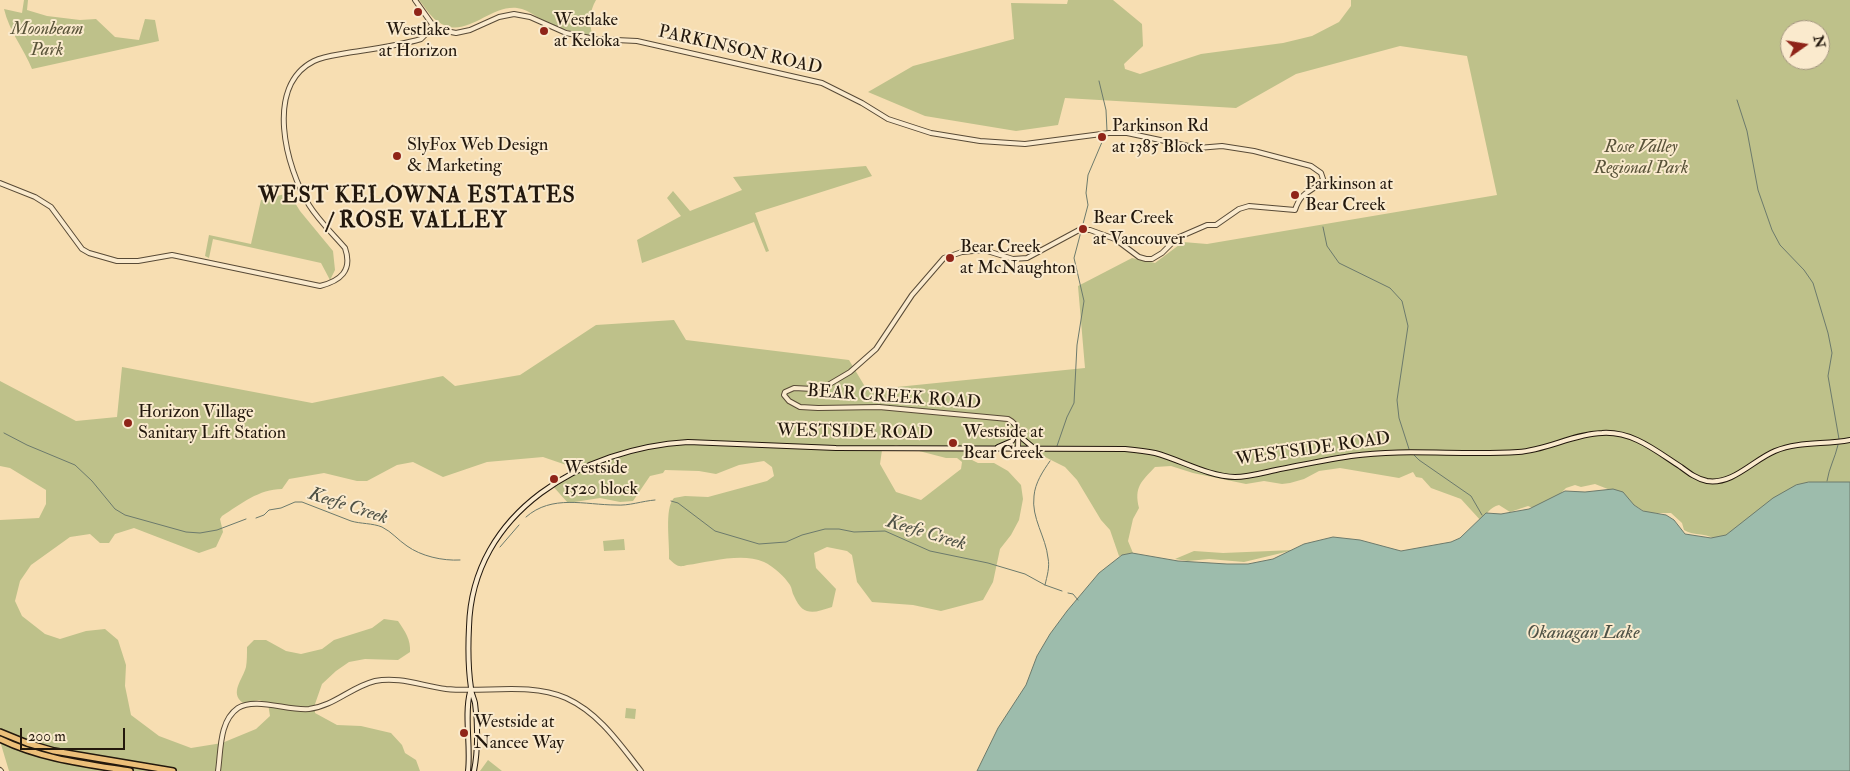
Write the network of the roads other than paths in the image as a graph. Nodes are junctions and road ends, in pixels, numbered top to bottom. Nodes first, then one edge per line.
1 (415, 0) edge
2 (432, 24) junction
3 (0, 183) edge
4 (1295, 210) joint
5 (1018, 430) junction
6 (1850, 440) edge
7 (994, 449) junction
8 (1018, 449) junction
9 (1035, 449) junction
10 (471, 690) junction
11 (0, 732) edge
12 (0, 739) edge
13 (130, 771) edge
14 (173, 771) edge
15 (218, 771) edge
16 (468, 771) edge
17 (474, 771) edge
18 (641, 771) edge

1 - 2 street
2 - 3 street
2 - 4 street, PARKINSON ROAD
4 - 5 street, BEAR CREEK ROAD
5 - 7 street
5 - 8 street
5 - 9 street
6 - 9 street, WESTSIDE ROAD
7 - 8 street, WESTSIDE ROAD
7 - 10 street, WESTSIDE ROAD
8 - 9 street, WESTSIDE ROAD
10 - 15 street
10 - 16 street, WESTSIDE ROAD
10 - 17 street, WESTSIDE ROAD
10 - 18 street
11 - 14 highway
12 - 13 highway

